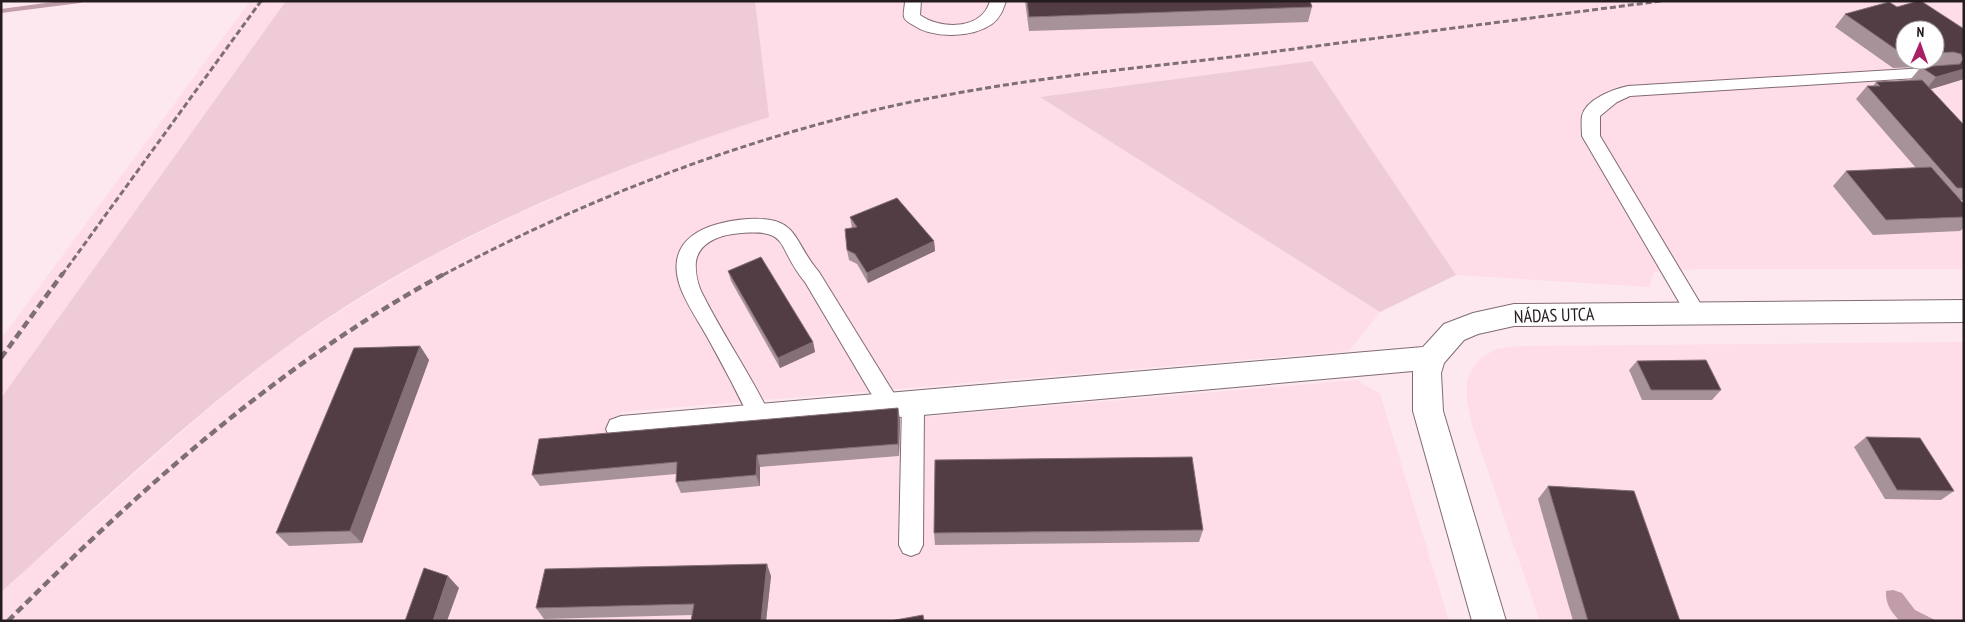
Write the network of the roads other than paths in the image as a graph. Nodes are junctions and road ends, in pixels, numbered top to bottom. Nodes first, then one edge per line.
1 (912, 1) edge
2 (998, 1) edge
3 (1942, 72) edge
4 (1964, 311) edge
5 (1696, 313) junction
6 (1431, 358) junction
7 (902, 405) junction
8 (760, 417) junction
9 (621, 429) dead end
10 (911, 545) dead end
11 (1489, 621) edge

1 - 2 lane
3 - 5 lane
4 - 5 street, NÁDAS UTCA
5 - 6 street, NÁDAS UTCA
6 - 7 street
6 - 11 street
7 - 8 street
7 - 8 lane
7 - 10 lane
8 - 9 street

